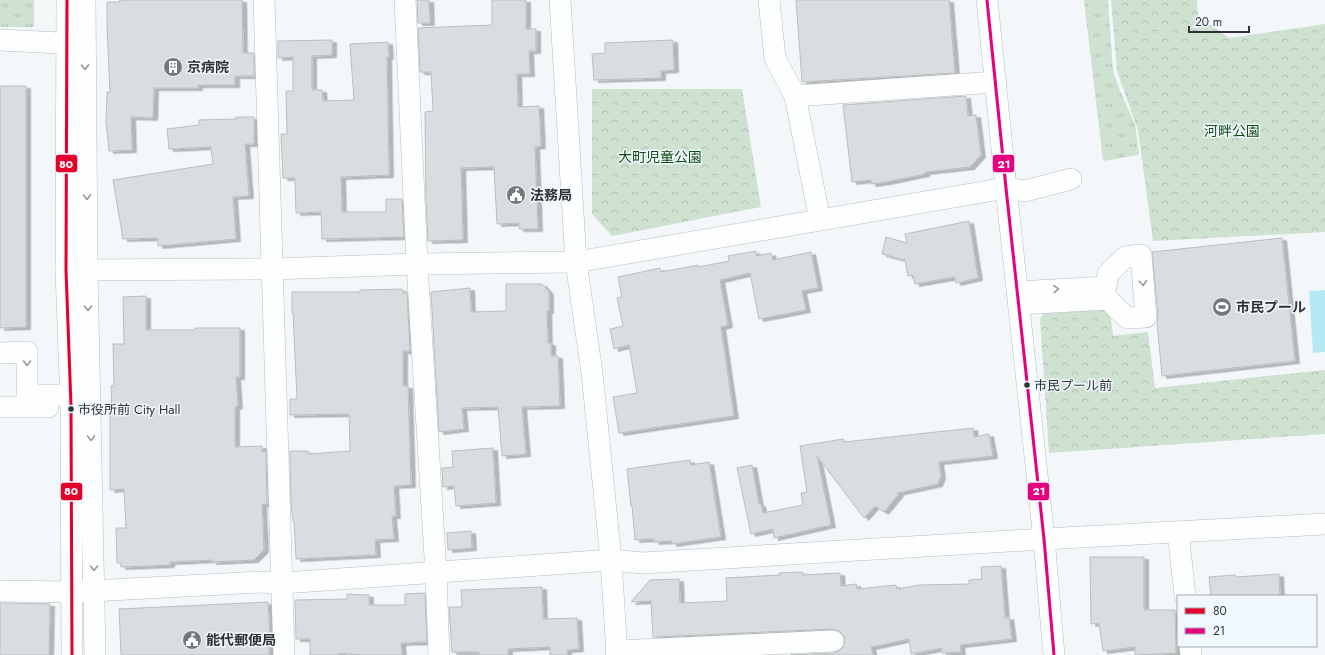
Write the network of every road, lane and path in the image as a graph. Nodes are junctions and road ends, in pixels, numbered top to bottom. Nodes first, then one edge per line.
1 (67, 0) edge
2 (85, 0) edge
3 (264, 0) edge
4 (405, 0) edge
5 (560, 0) edge
6 (769, 0) edge
7 (987, 0) edge
8 (0, 40) edge
9 (76, 43) junction
10 (996, 82) junction
11 (794, 96) junction
12 (1071, 179) dead end
13 (1006, 188) junction
14 (820, 220) junction
15 (576, 262) junction
16 (417, 264) junction
17 (87, 269) junction
18 (273, 269) junction
19 (66, 270) junction
20 (1018, 298) junction
21 (0, 353) edge
22 (70, 401) junction
23 (0, 407) edge
24 (1325, 524) edge
25 (1178, 532) junction
26 (1044, 539) junction
27 (611, 560) junction
28 (436, 573) junction
29 (283, 583) junction
30 (94, 590) junction
31 (0, 591) edge
32 (72, 592) junction
33 (1185, 595) edge
34 (833, 641) dead end
35 (616, 653) edge
36 (72, 655) edge
37 (95, 655) edge
38 (284, 655) edge
39 (439, 655) edge
40 (1054, 655) edge

1 - 9 street
2 - 9 street
3 - 18 street
4 - 16 street
5 - 15 street
6 - 11 street
7 - 10 street
8 - 9 street
9 -> 17 street
9 - 19 street
10 - 11 street
10 - 13 street
11 - 14 street
12 - 13 street
13 - 14 street
13 - 20 street
14 - 15 street
15 - 16 street
15 - 27 street
16 - 18 street
16 - 28 street
17 - 18 street
17 - 19 street
17 -> 30 street
18 - 29 street
19 - 22 street
20 -> 20 street
20 - 26 street
21 -> 22 street
22 - 23 street
22 - 32 street
24 - 25 street
25 - 26 street
25 - 33 street
26 - 27 street
26 - 40 street
27 - 28 street
27 - 35 street
28 - 29 street
28 - 39 street
29 - 30 street
29 - 38 street
30 - 32 street
30 - 37 street
31 - 32 street
32 - 36 street
34 - 35 street

